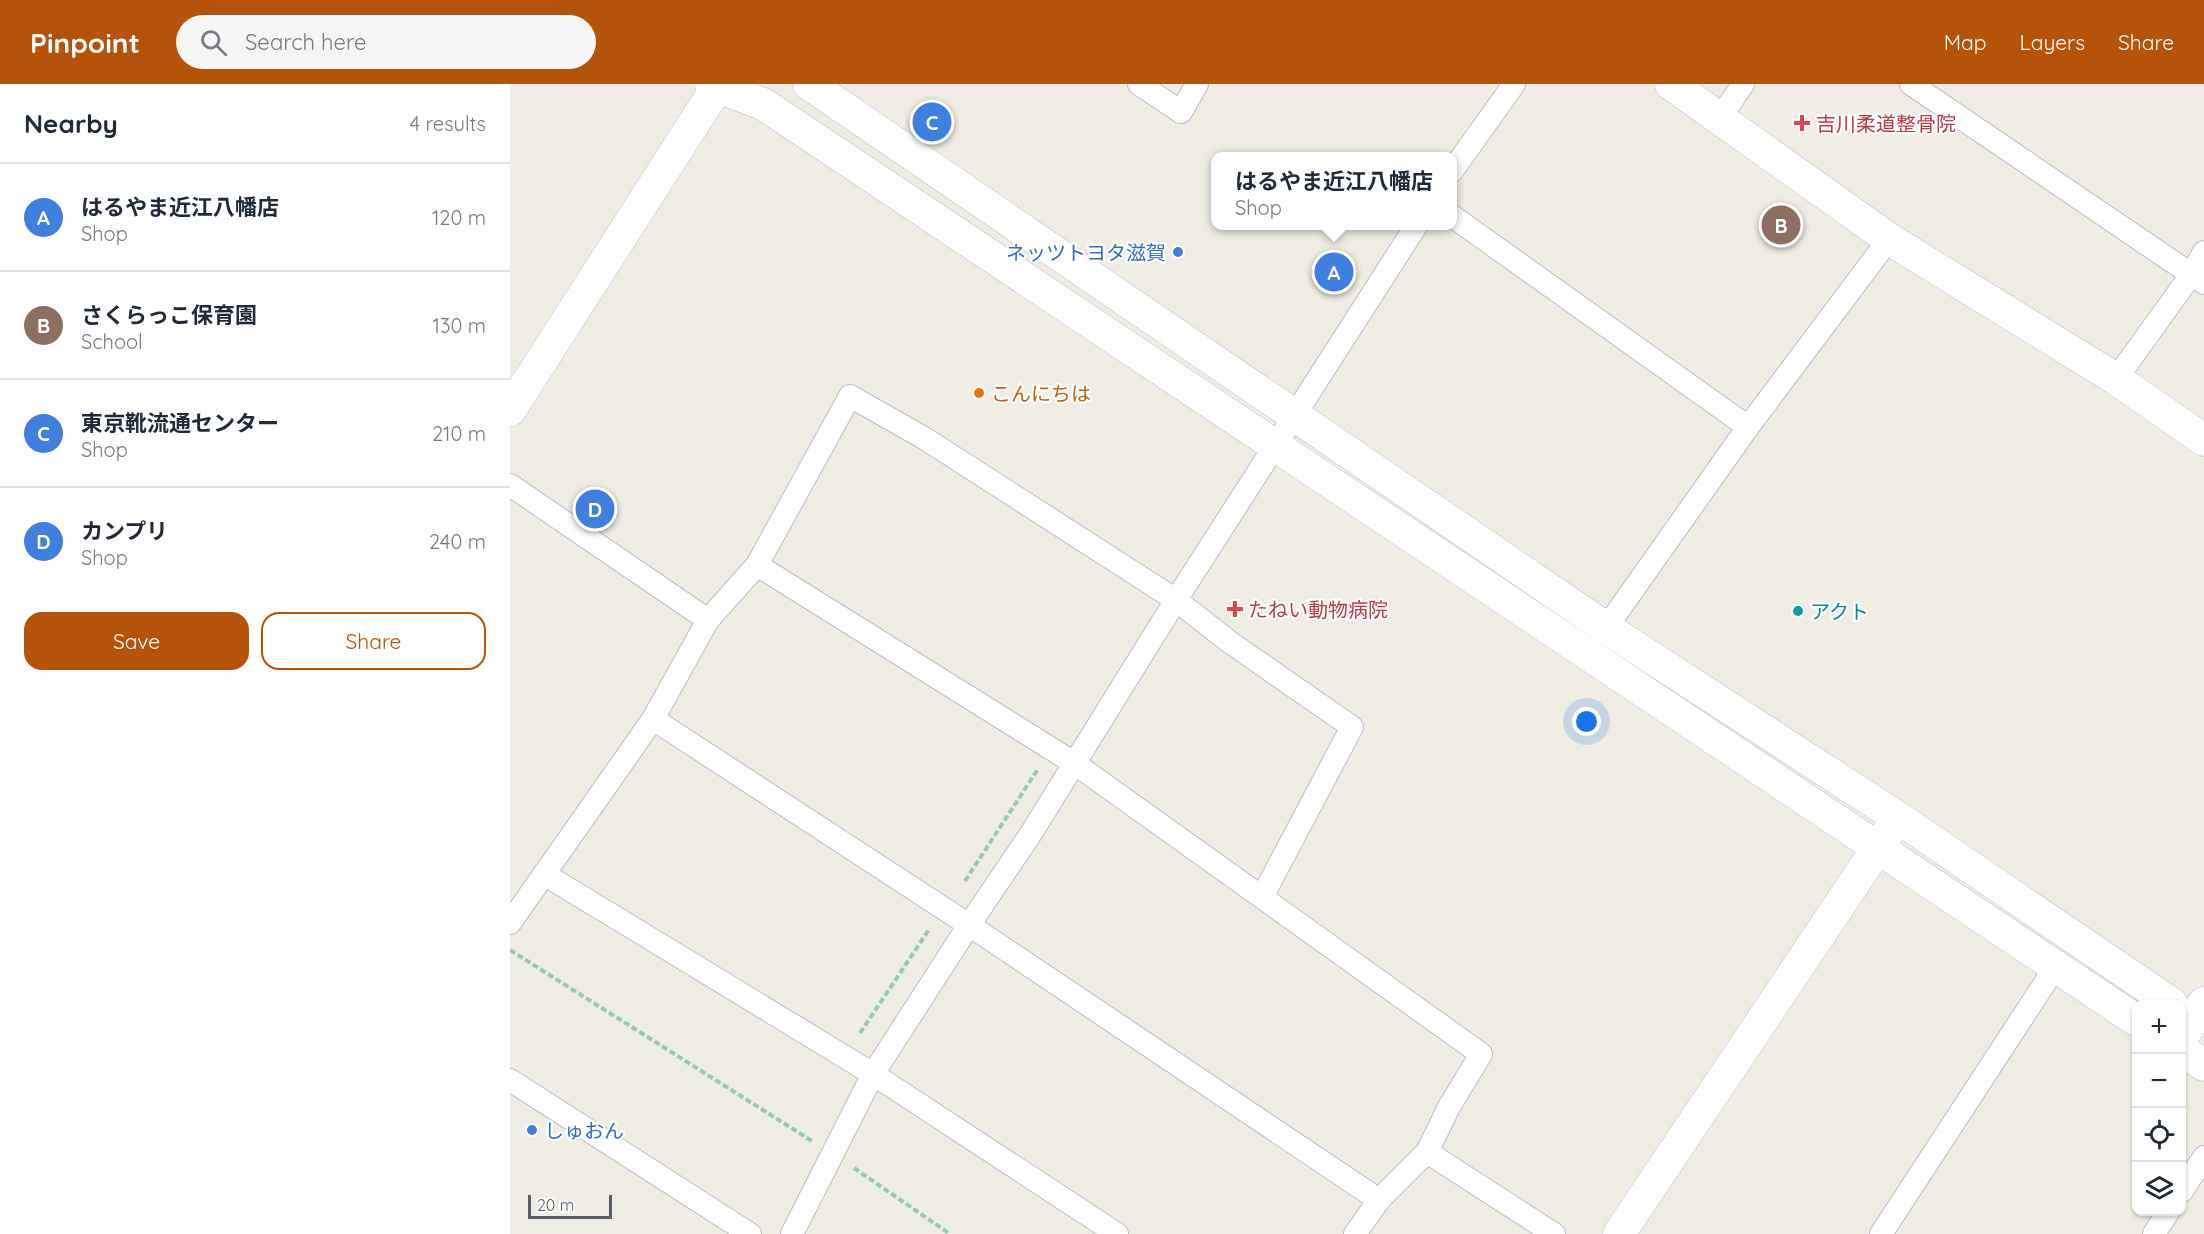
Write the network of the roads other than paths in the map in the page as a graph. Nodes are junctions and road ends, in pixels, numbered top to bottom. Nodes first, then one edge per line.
1 (809, 84) edge
2 (1139, 84) edge
3 (1197, 84) edge
4 (1514, 84) edge
5 (1671, 84) edge
6 (1743, 84) edge
7 (1911, 84) edge
8 (716, 85) edge
9 (1720, 118) junction
10 (1457, 164) edge
11 (1457, 220) edge
12 (1413, 230) edge
13 (1889, 239) junction
14 (2204, 252) edge
15 (2198, 279) edge
16 (2116, 379) junction
17 (510, 410) edge
18 (1294, 414) junction
19 (1748, 427) junction
20 (2204, 440) edge
21 (1275, 446) junction
22 (510, 485) edge
23 (757, 565) junction
24 (1176, 600) junction
25 (708, 620) junction
26 (1606, 628) junction
27 (653, 719) junction
28 (1074, 763) junction
29 (1897, 817) junction
30 (1877, 847) junction
31 (544, 874) junction
32 (1262, 897) junction
33 (510, 923) edge
34 (969, 925) junction
35 (2056, 966) junction
36 (2132, 1017) edge
37 (2189, 1017) edge
38 (2186, 1053) edge
39 (2204, 1065) edge
40 (873, 1074) junction
41 (510, 1080) edge
42 (1427, 1152) junction
43 (2204, 1157) edge
44 (2186, 1184) edge
45 (1379, 1200) junction
46 (2165, 1216) edge
47 (1627, 1231) edge
48 (750, 1234) edge
49 (792, 1234) edge
50 (1117, 1234) edge
51 (1355, 1234) edge
52 (1554, 1234) edge
53 (1881, 1234) edge
54 (2154, 1234) edge

1 - 18 street
2 - 3 street
4 - 10 street
5 - 9 street
6 - 9 street
7 - 15 street
8 - 17 street
8 - 21 street
9 - 13 street
11 - 19 street
12 - 18 street
13 - 16 street
13 - 19 street
14 - 15 street
15 - 16 street
16 - 20 street
18 - 21 street
18 - 26 street
19 - 26 street
21 - 24 street
21 - 30 street
22 - 25 street
23 - 24 street
23 - 25 street
23 - 28 street
24 - 28 street
24 - 32 street
25 - 27 street
26 - 29 street
27 - 31 street
27 - 34 street
28 - 32 street
28 - 34 street
29 - 30 street
29 - 37 street
30 - 35 street
30 - 47 street
31 - 33 street
31 - 40 street
32 - 42 street
34 - 40 street
34 - 45 street
35 - 36 street
35 - 53 street
38 - 39 street
40 - 49 street
40 - 50 street
41 - 48 street
42 - 45 street
42 - 52 street
43 - 44 street
45 - 51 street
46 - 54 street

